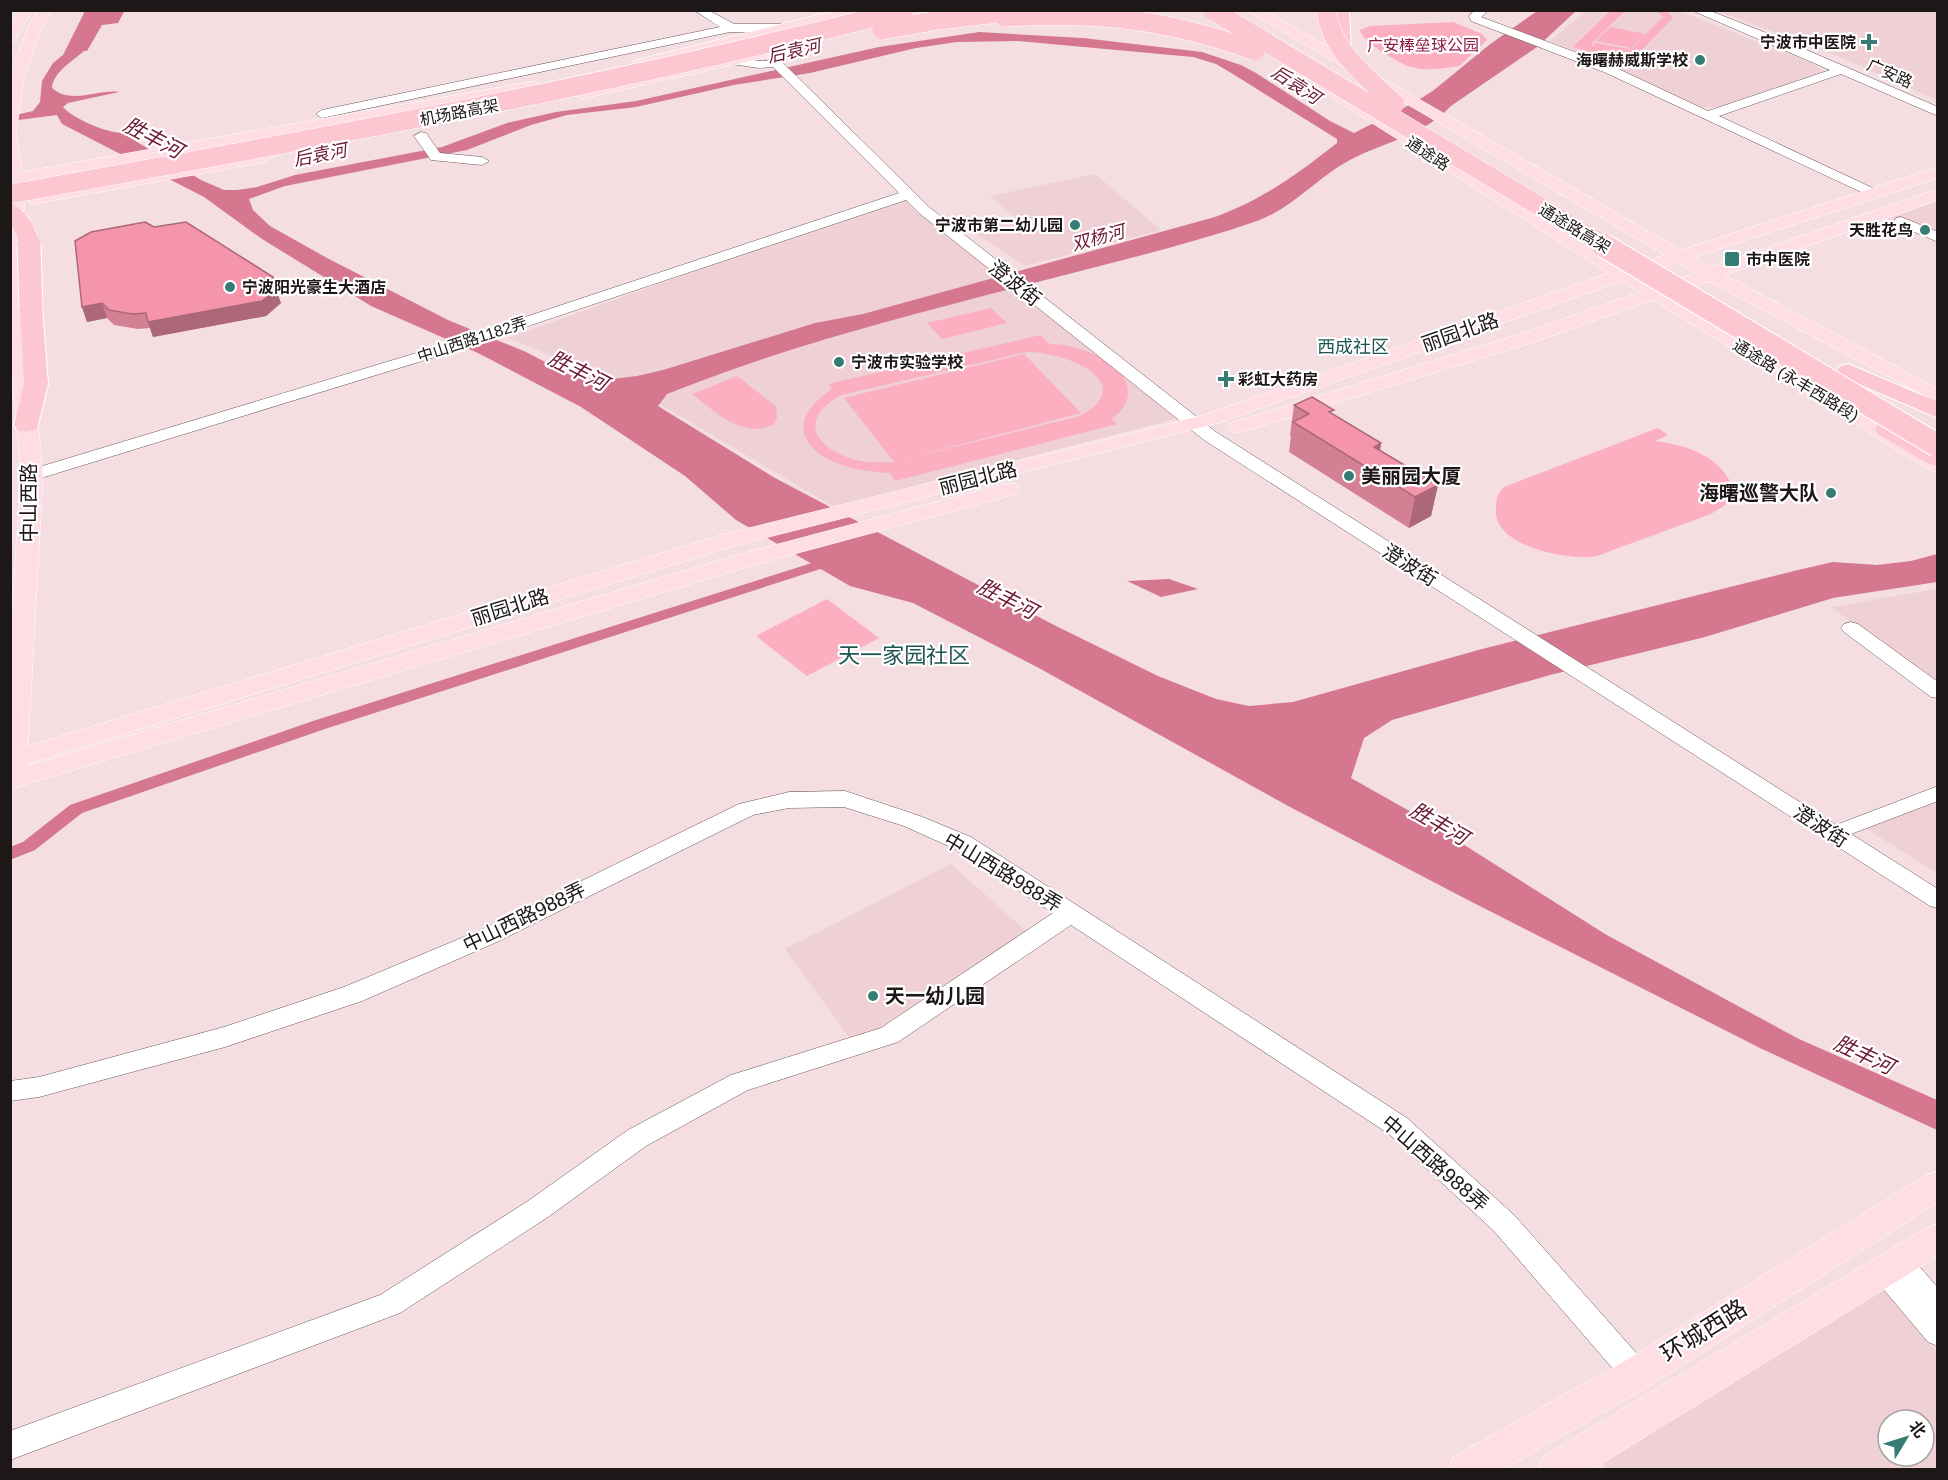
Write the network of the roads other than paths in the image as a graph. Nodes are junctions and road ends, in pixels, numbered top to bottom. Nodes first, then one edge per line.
1 (26, 10) edge
2 (46, 10) edge
3 (699, 10) edge
4 (834, 10) edge
5 (856, 10) edge
6 (872, 10) edge
7 (904, 10) edge
8 (1024, 10) edge
9 (1204, 10) edge
10 (1212, 10) edge
11 (1236, 10) edge
12 (1253, 10) edge
13 (1326, 10) edge
14 (1341, 10) edge
15 (1696, 10) edge
16 (933, 15) edge
17 (1485, 17) edge
18 (731, 28) junction
19 (787, 28) junction
20 (10, 37) edge
21 (751, 37) junction
22 (790, 47) junction
23 (1342, 51) junction
24 (696, 55) junction
25 (735, 61) junction
26 (777, 64) junction
27 (1841, 70) junction
28 (1337, 85) junction
29 (515, 101) junction
30 (1403, 103) junction
31 (1938, 112) edge
32 (322, 114) dead end
33 (1707, 116) junction
34 (10, 132) edge
35 (421, 136) dead end
36 (10, 138) edge
37 (482, 161) dead end
38 (1938, 172) edge
39 (1872, 193) junction
40 (12, 194) edge
41 (1938, 194) edge
42 (908, 195) junction
43 (1901, 221) dead end
44 (1934, 234) edge
45 (1679, 256) junction
46 (1622, 274) junction
47 (1710, 274) junction
48 (1654, 294) junction
49 (1690, 298) junction
50 (1848, 371) junction
51 (1938, 397) edge
52 (1938, 411) edge
53 (26, 425) junction
54 (1938, 425) edge
55 (1210, 427) junction
56 (1938, 446) edge
57 (1938, 459) edge
58 (1938, 467) edge
59 (32, 474) junction
60 (1851, 628) dead end
61 (1597, 679) junction
62 (1938, 692) edge
63 (12, 775) edge
64 (1938, 793) edge
65 (1845, 828) junction
66 (1938, 885) edge
67 (1938, 900) edge
68 (1071, 913) junction
69 (10, 1091) edge
70 (1938, 1185) edge
71 (1938, 1238) edge
72 (1891, 1266) junction
73 (1938, 1309) edge
74 (1938, 1333) edge
75 (1636, 1374) junction
76 (10, 1446) edge
77 (1466, 1470) edge
78 (1556, 1470) edge

1 - 20 main road
2 - 34 main road
3 - 18 street
4 - 24 highway
5 - 19 main road
6 - 24 highway, 机场路高架
7 - 29 highway, 机场路高架, bridge
8 - 16 highway, bridge
9 - 46 main road, 通途路
10 - 28 highway, 通途路高架, bridge
11 - 30 highway, 通途路高架, bridge
12 - 30 main road, 通途路
13 - 23 highway, bridge
14 - 23 highway
15 - 27 street, 广安路
16 - 22 main road
16 - 28 highway, bridge
16 - 29 highway, bridge
17 - 33 street
18 - 19 street
18 - 21 street
18 - 32 street
19 - 21 main road
21 - 40 main road
22 - 25 main road
22 - 26 street
23 - 30 highway, bridge
24 - 40 highway, 机场路高架, bridge
25 - 26 street
25 - 40 main road
26 - 42 street, 澄波街
27 - 31 street, 广安路
27 - 33 street
28 - 49 highway, 通途路高架, bridge
29 - 40 highway, 机场路高架, bridge
30 - 45 main road, 通途路
30 - 50 highway, 通途路高架
33 - 39 street
35 - 37 street
36 - 40 main road, 中山西路
38 - 39 main road, 丽园北路
39 - 45 main road, 丽园北路
40 - 53 main road, 中山西路
40 - 53 highway, bridge
41 - 47 main road, 丽园北路
42 - 55 street, 澄波街
42 - 59 street, 中山西路1182弄
43 - 44 street
45 - 46 main road, 丽园北路
45 - 47 main road, 通途路
46 - 48 main road, 通途路
46 - 55 main road, 丽园北路
47 - 48 main road, 丽园北路
47 - 51 main road
48 - 55 main road, 丽园北路
48 - 58 main road, 通途路 (永丰西路段)
49 - 56 highway, 通途路高架, bridge
49 - 57 highway, bridge
50 - 52 highway
50 - 54 highway, 通途路高架
53 - 59 main road, 中山西路
55 - 61 street, 澄波街
55 - 63 main road, 丽园北路
55 - 63 main road, 丽园北路
59 - 63 main road, 中山西路
60 - 62 street
61 - 65 street, 澄波街
61 - 67 street, 澄波街
64 - 65 street
65 - 66 street, 澄波街
68 - 69 street, 中山西路988弄
68 - 75 street, 中山西路988弄
68 - 76 street
70 - 75 main road, 环城西路
71 - 72 main road, 环城西路
72 - 73 street
72 - 74 street
72 - 78 main road, 环城西路
75 - 77 main road, 环城西路

